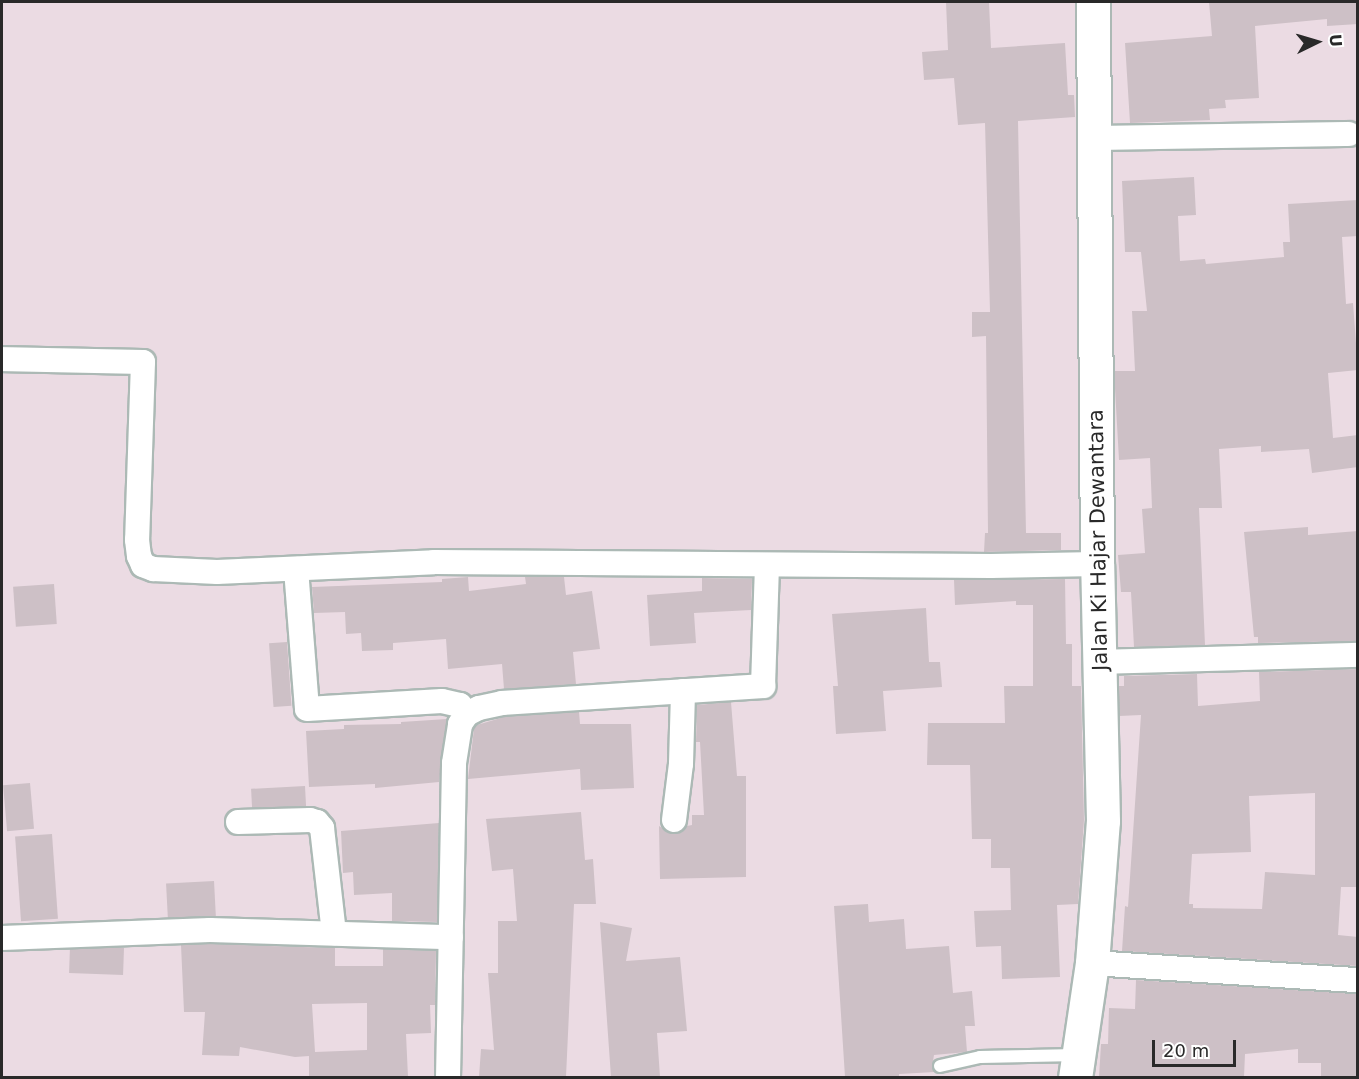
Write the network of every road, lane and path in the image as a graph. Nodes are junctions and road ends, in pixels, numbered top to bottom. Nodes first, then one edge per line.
1 (1093, 2) edge
2 (1349, 134) dead end
3 (1093, 138) junction
4 (2, 359) edge
5 (1097, 564) junction
6 (767, 565) junction
7 (296, 568) junction
8 (1358, 655) edge
9 (1100, 662) junction
10 (683, 692) junction
11 (467, 714) junction
12 (675, 820) dead end
13 (238, 822) dead end
14 (334, 933) junction
15 (2, 938) edge
16 (451, 938) junction
17 (1092, 963) junction
18 (1358, 980) edge
19 (940, 1066) dead end
20 (1077, 1066) edge
21 (448, 1077) edge

1 - 3 street, Jalan Ki Hajar Dewantara
2 - 3 street
3 - 5 street, Jalan Ki Hajar Dewantara
4 - 7 street
5 - 6 street
5 - 9 street, Jalan Ki Hajar Dewantara
6 - 7 street
6 - 10 street
7 - 11 street
8 - 9 street
9 - 17 street, Jalan Ki Hajar Dewantara
10 - 11 street
10 - 12 street
11 - 16 street
13 - 14 street
14 - 15 street
14 - 16 street
16 - 21 street
17 - 18 street
17 - 20 street, Jalan Ki Hajar Dewantara
19 - 20 lane

